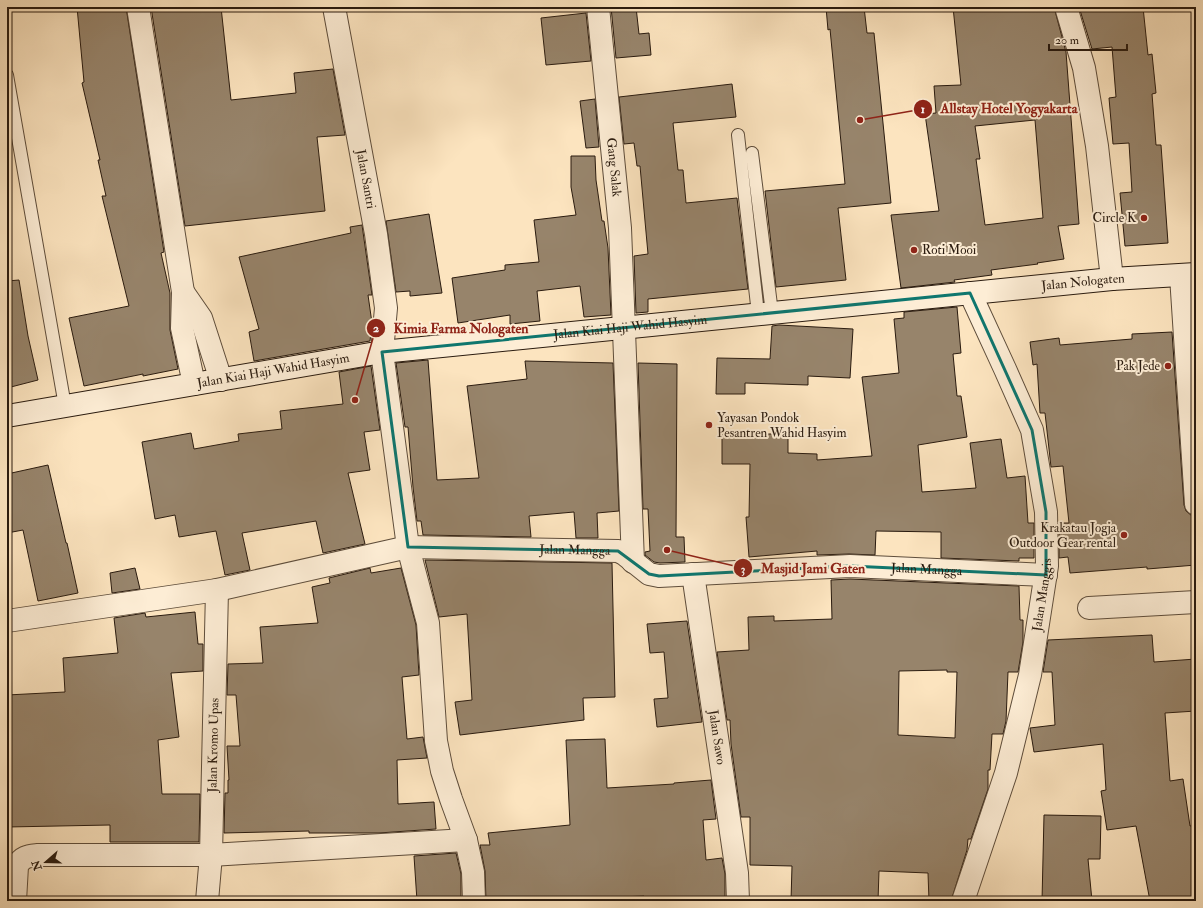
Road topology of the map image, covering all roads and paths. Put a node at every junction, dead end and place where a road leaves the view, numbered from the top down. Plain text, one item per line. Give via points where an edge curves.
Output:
1 (138, 7) edge
2 (334, 7) edge
3 (598, 7) edge
4 (1066, 7) edge
5 (7, 75) edge
6 (738, 134) dead end
7 (752, 153) dead end
8 (1189, 275) edge
9 (1112, 279) junction
10 (183, 292) junction
11 (970, 293) junction
12 (765, 314) junction
13 (624, 328) junction
14 (382, 352) junction
15 (221, 380) junction
16 (194, 384) junction
17 (65, 406) junction
18 (7, 416) edge
19 (1196, 504) edge
20 (408, 547) junction
21 (633, 562) junction
22 (692, 574) junction
23 (1046, 575) junction
24 (217, 590) junction
25 (1196, 602) edge
26 (1089, 608) dead end
27 (7, 621) edge
28 (466, 840) junction
29 (212, 855) junction
30 (15, 901) edge
31 (207, 901) edge
32 (474, 901) edge
33 (738, 901) edge
34 (963, 901) edge

1 - 10 street
2 - 14 street, Jalan Santri via 376,234 386,308
3 - 13 street, Gang Salak via 620,228
4 - 9 street via 1084,68 1097,146
5 - 17 lane
6 - 12 lane
7 - 12 lane
8 - 9 street, Jalan Nologaten
8 - 19 street
9 - 11 street, Jalan Nologaten
10 - 15 street via 201,318
10 - 16 street via 182,328
11 - 12 street, Jalan Kiai Haji Wahid Hasyim
11 - 23 street, Jalan Manggis via 1032,430 1046,512
12 - 13 street, Jalan Kiai Haji Wahid Hasyim
13 - 14 street, Jalan Kiai Haji Wahid Hasyim
13 - 21 street, Gang Salak
14 - 15 street, Jalan Kiai Haji Wahid Hasyim
14 - 20 street, Jalan Santri
15 - 16 street, Jalan Kiai Haji Wahid Hasyim
16 - 17 street, Jalan Kiai Haji Wahid Hasyim
17 - 18 street, Jalan Kiai Haji Wahid Hasyim
20 - 21 street, Jalan Mangga via 618,551
20 - 24 street, Jalan Mangga
20 - 28 street, Jalan Santri via 428,623 436,741 450,799
21 - 22 street, Jalan Mangga via 649,574
22 - 23 street, Jalan Mangga via 850,566
22 - 33 street, Jalan Sawo via 737,873
23 - 34 street, Jalan Manggis via 1030,675 1006,773
24 - 27 street, Jalan Mangga
24 - 29 street, Jalan Kromo Upas
25 - 26 street
28 - 29 street
28 - 32 street, Jalan Santri via 473,872
29 - 30 street via 26,857 20,860 17,866
29 - 31 street, Jalan Kromo Upas

